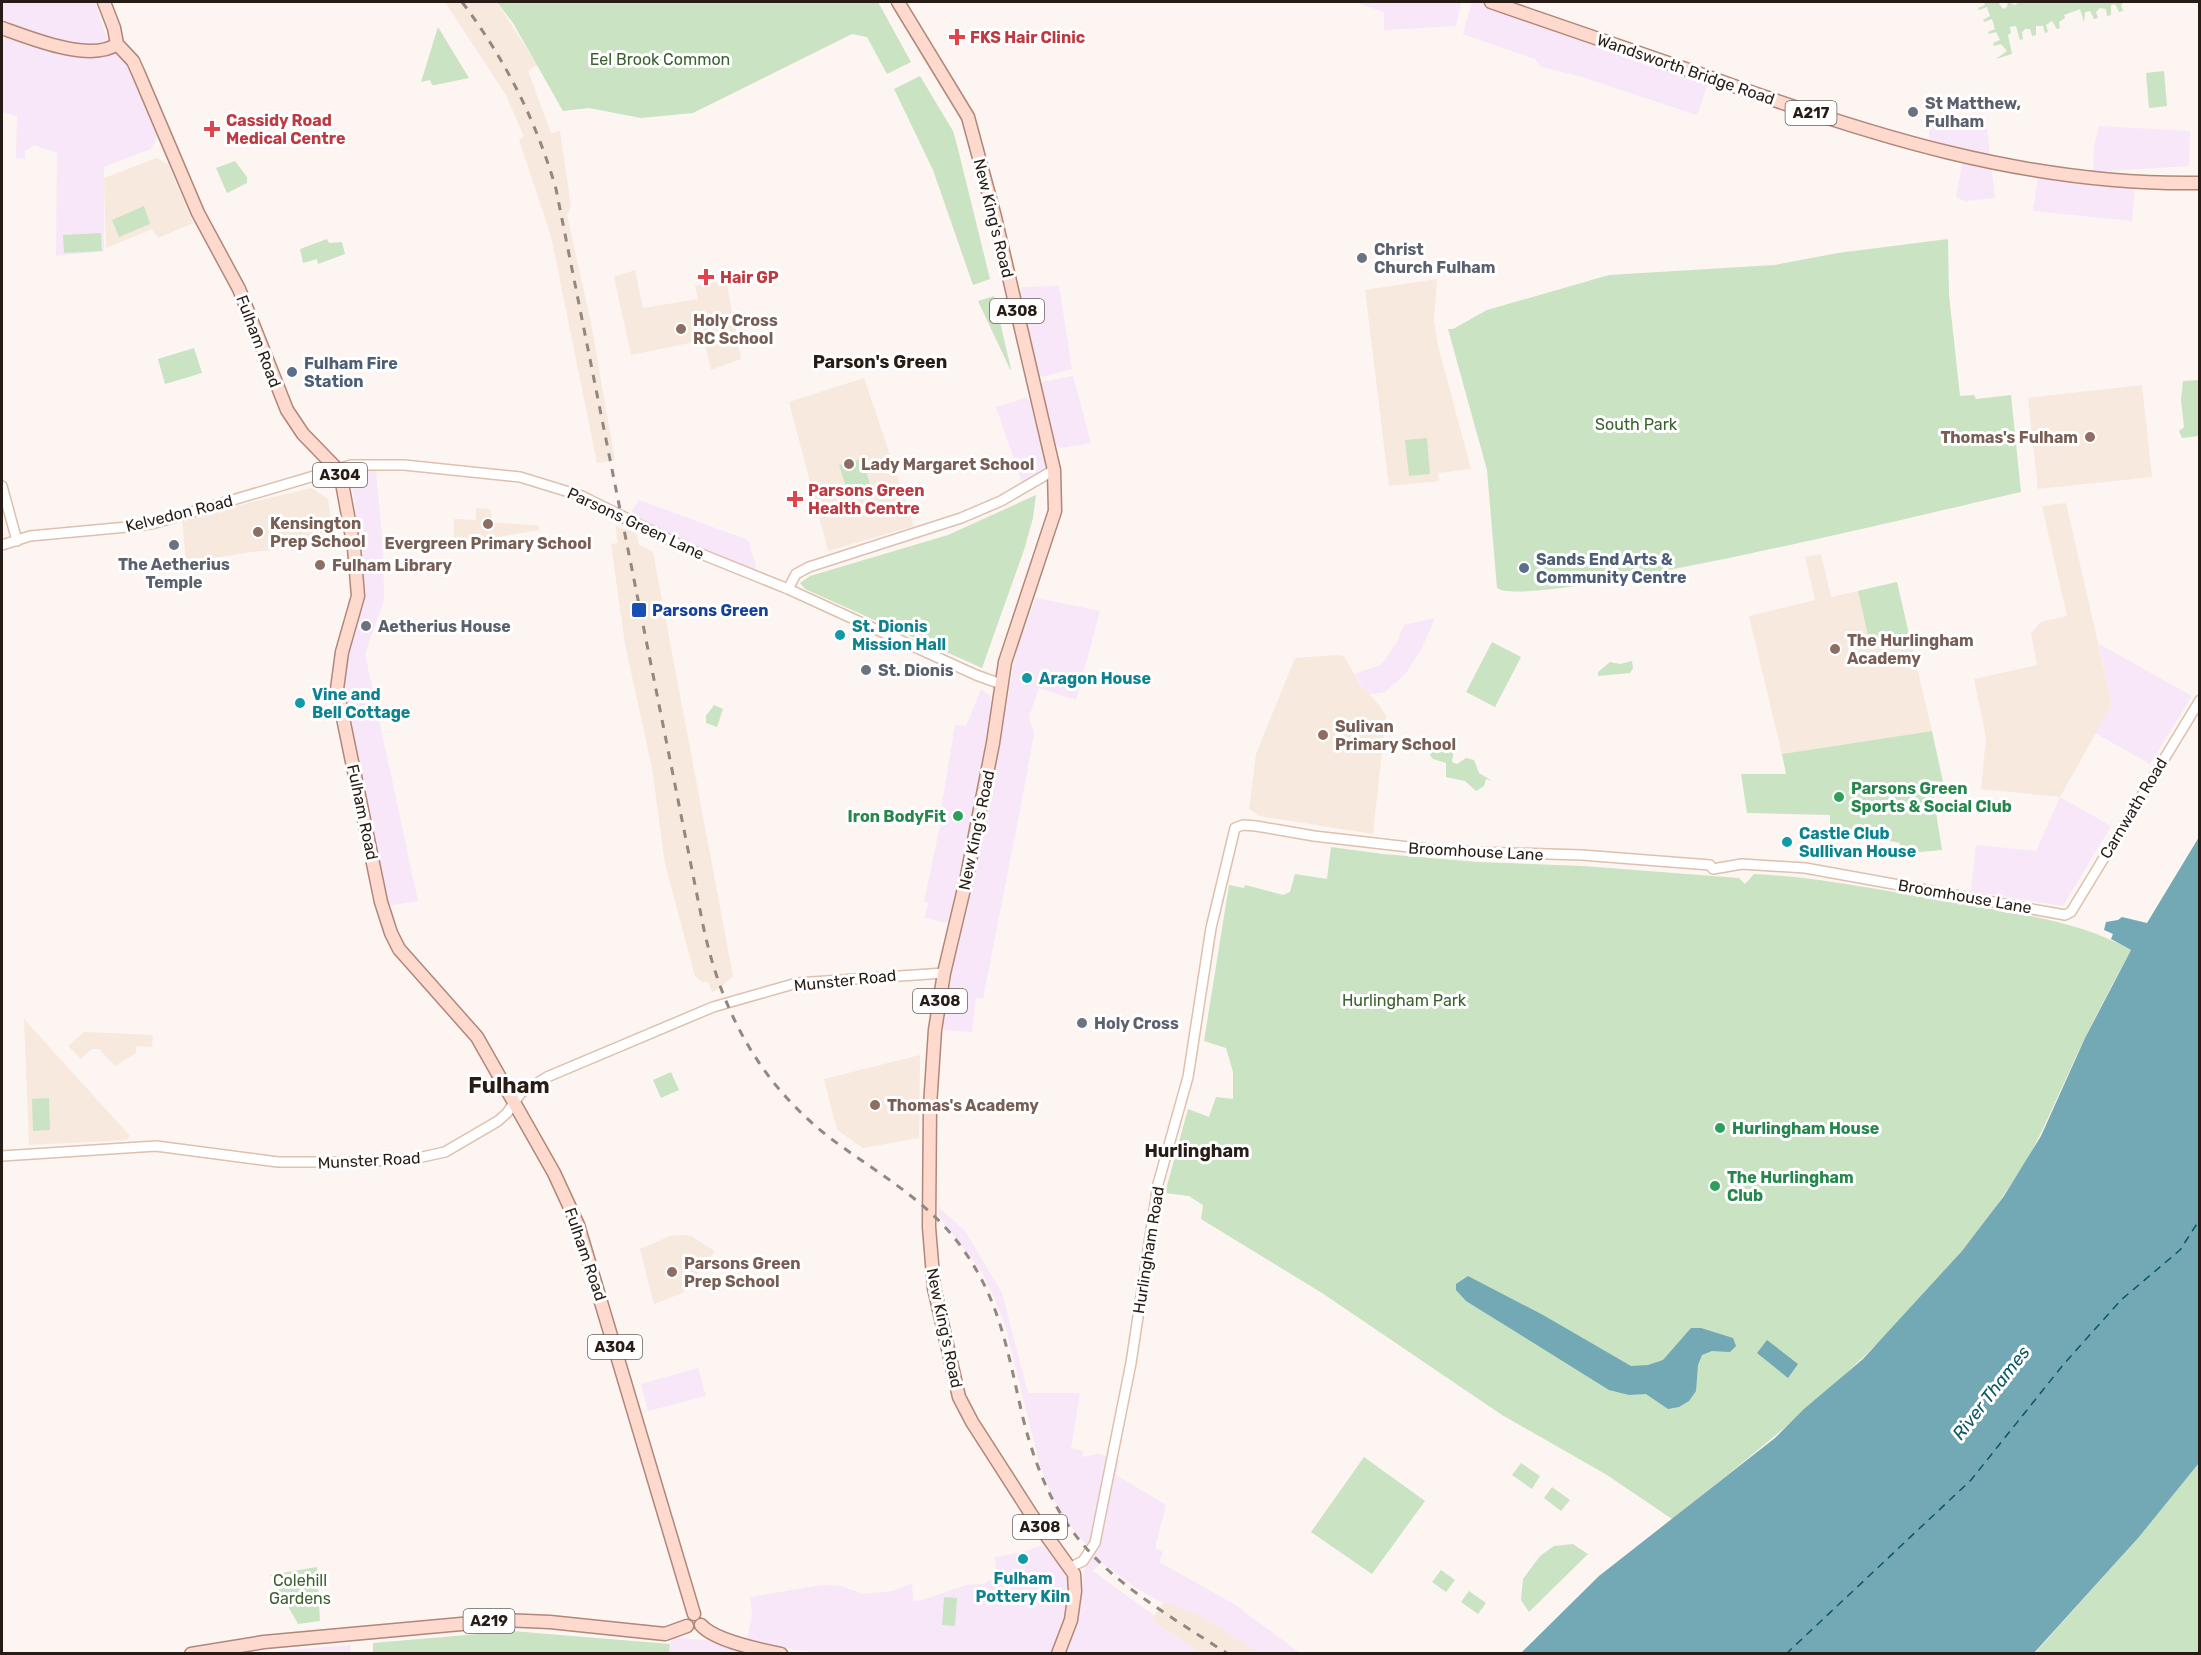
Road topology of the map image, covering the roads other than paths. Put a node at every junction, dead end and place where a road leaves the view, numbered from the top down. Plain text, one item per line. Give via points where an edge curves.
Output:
1 (104, 2) edge
2 (898, 2) edge
3 (1491, 2) edge
4 (2, 30) edge
5 (117, 44) junction
6 (2199, 183) edge
7 (337, 469) junction
8 (1054, 470) junction
9 (2, 486) edge
10 (17, 540) junction
11 (2, 545) edge
12 (788, 589) junction
13 (1001, 684) junction
14 (2199, 700) edge
15 (1243, 825) joint
16 (2065, 915) joint
17 (944, 973) junction
18 (513, 1103) junction
19 (2, 1156) edge
20 (1071, 1567) junction
21 (694, 1614) junction
22 (702, 1624) junction
23 (687, 1626) junction
24 (190, 1653) edge
25 (782, 1653) edge
26 (1058, 1653) edge

1 - 5 main road, Fulham Road / A304
2 - 8 main road, New King's Road / A308 via 968,117
3 - 6 main road, Wandsworth Bridge Road / A217 via 1861,130 1954,156 2099,180
4 - 5 main road via 82,51 107,51
5 - 7 main road, Fulham Road / A304 via 135,66 198,213 239,289 287,410 303,434
7 - 10 street, Kelvedon Road via 138,526
7 - 12 street, Parsons Green Lane via 361,464 404,465 498,473 559,487 684,547
7 - 18 main road, Fulham Road / A304 via 353,538 358,589 355,614 342,652 338,689 381,902 399,949 471,1027
8 - 12 street via 1002,501 961,518 809,567 796,574
8 - 13 main road, New King's Road / A308 via 1055,511 1051,528
9 - 10 street
10 - 11 street, Kelvedon Road
12 - 13 street
13 - 17 main road, New King's Road / A308 via 968,876
14 - 16 street, Carnwath Road via 2071,912
15 - 16 street, Broomhouse Lane via 1443,851 1806,868
15 - 20 street, Hurlingham Road via 1233,832 1211,928 1188,1077 1158,1184 1131,1363 1095,1543 1083,1561
17 - 18 street, Munster Road via 842,977 762,992 714,1007 560,1070 521,1093
17 - 20 main road, New King's Road / A308 via 930,1106 929,1227 934,1288 951,1373 972,1422 1031,1515
18 - 19 street, Munster Road via 504,1116 483,1131 445,1152 424,1158 278,1162 156,1146
18 - 21 main road, Fulham Road / A304 via 563,1191 586,1244
20 - 26 main road via 1076,1581 1074,1606
21 - 22 main road via 701,1617
21 - 23 main road via 687,1618
22 - 23 main road, A219 via 696,1629
22 - 25 main road via 718,1635
23 - 24 main road, A219 via 665,1634 505,1620 264,1642

